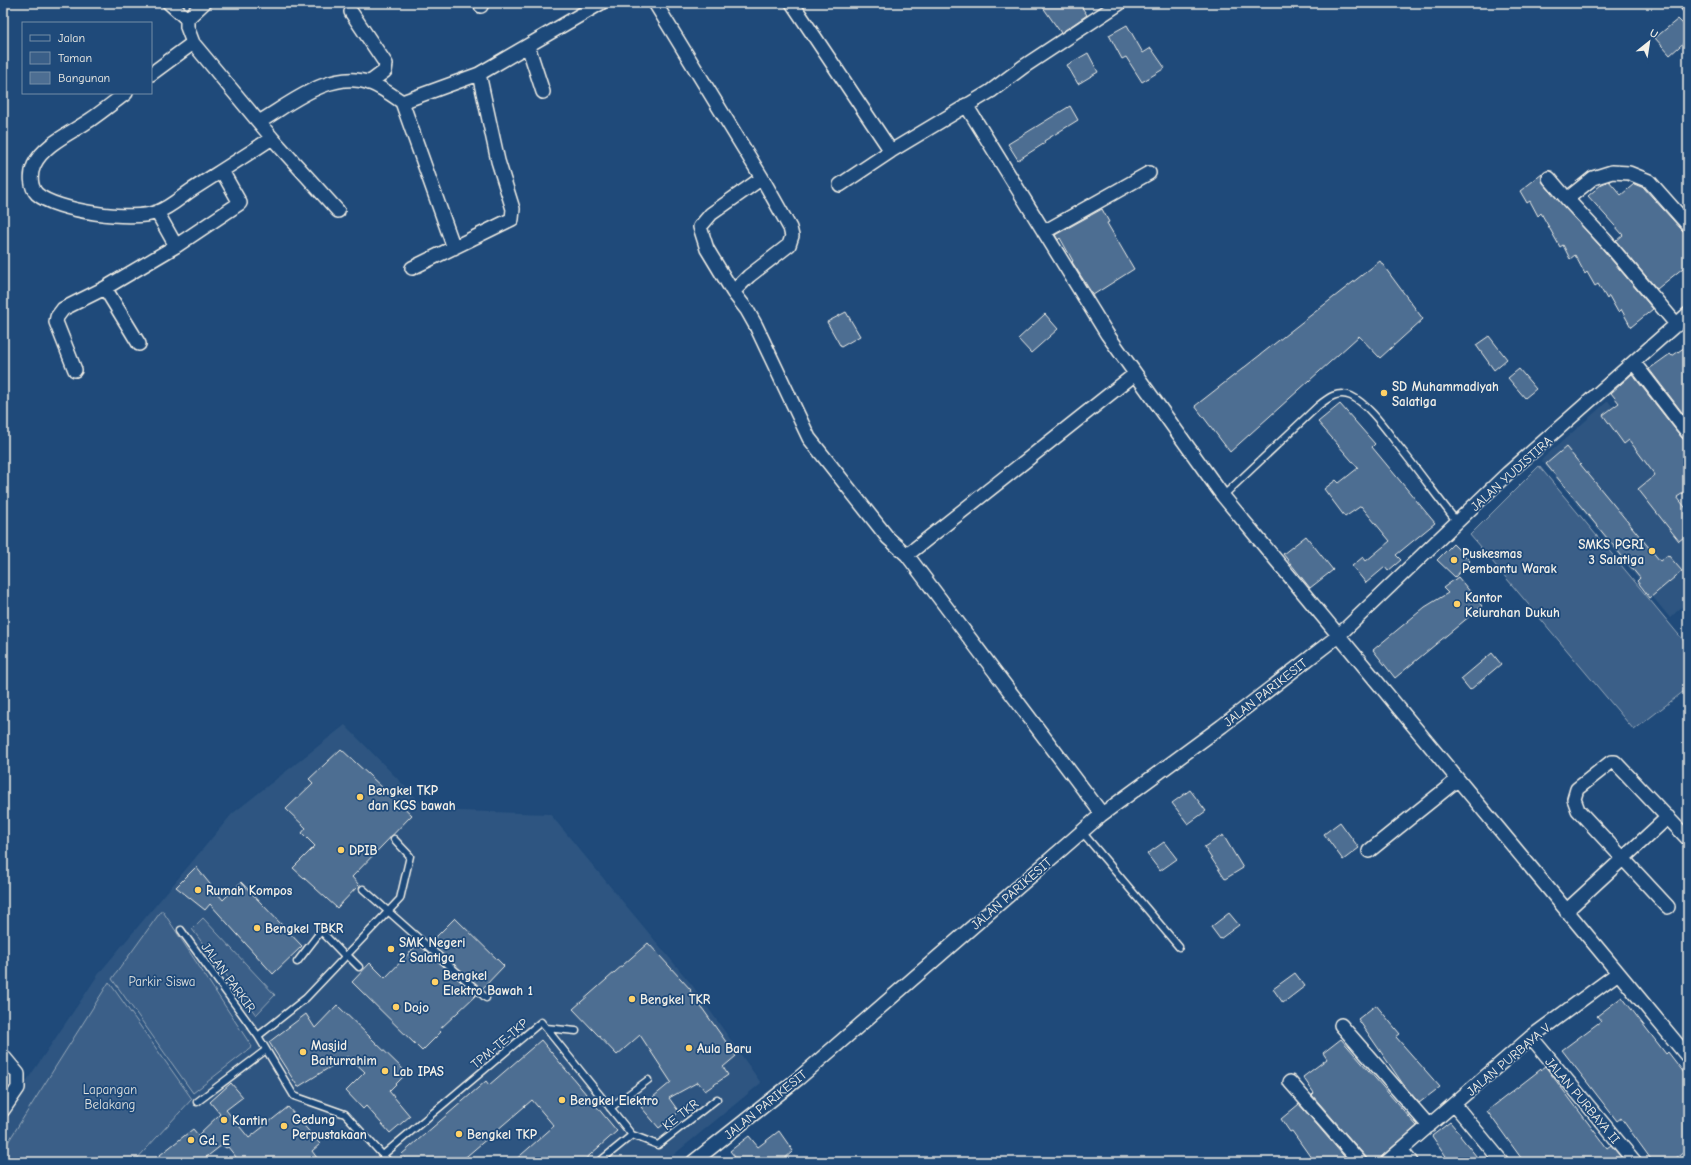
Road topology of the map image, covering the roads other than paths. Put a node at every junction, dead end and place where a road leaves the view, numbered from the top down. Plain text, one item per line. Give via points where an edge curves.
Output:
1 (169, 3) edge
2 (204, 3) edge
3 (601, 3) edge
4 (655, 3) edge
5 (792, 3) edge
6 (1120, 3) edge
7 (1686, 3) edge
8 (1688, 6) edge
9 (351, 12) dead end
10 (187, 19) junction
11 (192, 43) junction
12 (528, 46) junction
13 (152, 73) edge
14 (478, 74) junction
15 (369, 82) junction
16 (543, 92) dead end
17 (125, 94) edge
18 (402, 102) junction
19 (966, 105) junction
20 (259, 122) junction
21 (272, 138) junction
22 (890, 151) junction
23 (222, 171) junction
24 (1149, 173) dead end
25 (762, 178) junction
26 (1550, 178) dead end
27 (840, 185) dead end
28 (1567, 199) junction
29 (338, 211) dead end
30 (157, 212) junction
31 (1688, 225) edge
32 (1044, 232) junction
33 (176, 246) junction
34 (454, 248) junction
35 (412, 268) dead end
36 (105, 288) junction
37 (733, 292) junction
38 (1685, 318) edge
39 (139, 344) dead end
40 (1634, 362) junction
41 (75, 370) dead end
42 (1135, 374) junction
43 (1688, 433) edge
44 (1223, 496) junction
45 (1457, 522) junction
46 (907, 556) junction
47 (1338, 636) junction
48 (1457, 780) junction
49 (1102, 814) junction
50 (1668, 817) junction
51 (1082, 832) junction
52 (394, 839) dead end
53 (1688, 839) edge
54 (1369, 851) dead end
55 (1623, 858) junction
56 (363, 889) dead end
57 (1668, 907) dead end
58 (389, 910) junction
59 (1566, 911) junction
60 (181, 930) dead end
61 (1179, 947) dead end
62 (346, 956) junction
63 (297, 962) dead end
64 (359, 967) dead end
65 (1618, 973) junction
66 (486, 998) dead end
67 (1341, 1025) dead end
68 (546, 1028) junction
69 (576, 1031) dead end
70 (258, 1036) junction
71 (1531, 1037) junction
72 (266, 1050) junction
73 (3, 1056) edge
74 (1688, 1057) edge
75 (648, 1080) dead end
76 (1290, 1082) dead end
77 (717, 1099) dead end
78 (197, 1102) dead end
79 (1454, 1104) junction
80 (610, 1108) junction
81 (3, 1110) edge
82 (1429, 1126) junction
83 (632, 1136) junction
84 (1401, 1150) junction
85 (383, 1155) junction
86 (389, 1162) edge
87 (600, 1162) edge
88 (693, 1162) edge
89 (1360, 1162) edge
90 (1387, 1162) edge
91 (1411, 1162) edge
92 (1502, 1162) edge
93 (1635, 1162) edge

1 - 10 street
2 - 10 street
3 - 12 street
4 - 25 street
5 - 22 street
6 - 19 street via 991,91
7 - 8 street
9 - 15 street via 386,64 385,71
10 - 11 street
11 - 13 street
11 - 20 street
12 - 14 street
12 - 16 street
14 - 18 street
14 - 34 street via 513,214 512,219
15 - 18 street
15 - 20 street via 351,80 319,87
17 - 30 street via 41,155 34,166 31,178 33,187 37,194 50,201 85,212 133,216
18 - 34 street
19 - 22 street
19 - 32 street
20 - 21 street
21 - 23 street
21 - 29 street
22 - 27 street
23 - 30 street
23 - 33 street via 240,203
24 - 32 street
25 - 37 street via 787,220 792,236 789,245 783,251 749,276
25 - 37 street via 711,214 700,227 707,249
26 - 28 street
28 - 31 street via 1593,178 1612,172 1629,173 1649,181
28 - 38 street via 1606,242
30 - 33 street
32 - 42 street via 1106,334
33 - 36 street
34 - 35 street
36 - 39 street
36 - 41 street via 63,309 57,317 56,322
37 - 46 street via 756,326 810,438 888,538
38 - 40 street, JALAN YUDISTIRA
40 - 43 street
40 - 45 street, JALAN YUDISTIRA via 1508,473
42 - 44 street
42 - 46 street
44 - 45 lane via 1318,406 1330,396 1340,394 1350,396 1367,408
44 - 47 street
45 - 47 street, JALAN YUDISTIRA
46 - 49 street
47 - 48 street
47 - 49 street, JALAN PARIKESIT via 1222,726
48 - 54 street
48 - 59 street
49 - 51 street, JALAN PARIKESIT
50 - 53 street
50 - 55 street
50 - 55 street via 1615,762 1611,762 1577,789 1574,799 1578,810
51 - 61 lane
51 - 88 street, JALAN PARIKESIT via 799,1078
52 - 58 lane via 410,856 400,899
55 - 57 street
55 - 59 street
56 - 58 lane
58 - 62 lane
58 - 66 lane
59 - 65 street
60 - 70 lane, JALAN PARKIR
62 - 63 lane via 321,931
62 - 64 lane
62 - 70 lane via 306,998
65 - 71 street, JALAN PURBAYA V
65 - 74 street
67 - 82 street
68 - 69 lane
68 - 80 lane, TPM-TE-TKP
68 - 85 lane, TPM-TE-TKP via 541,1022
70 - 72 lane, JALAN PARKIR
71 - 79 street, JALAN PURBAYA V
71 - 93 street, JALAN PURBAYA II
72 - 78 lane
72 - 85 lane, JALAN PARKIR via 294,1096 345,1114
73 - 81 street via 18,1074 18,1088
75 - 80 lane
76 - 89 street
77 - 83 lane, KE TKR via 658,1145
79 - 82 street, JALAN PURBAYA V
79 - 92 street
80 - 83 lane, TPM-TE-TKP
82 - 84 street, JALAN PURBAYA V
83 - 87 lane
84 - 90 street, JALAN PURBAYA V
84 - 91 street
85 - 86 lane

